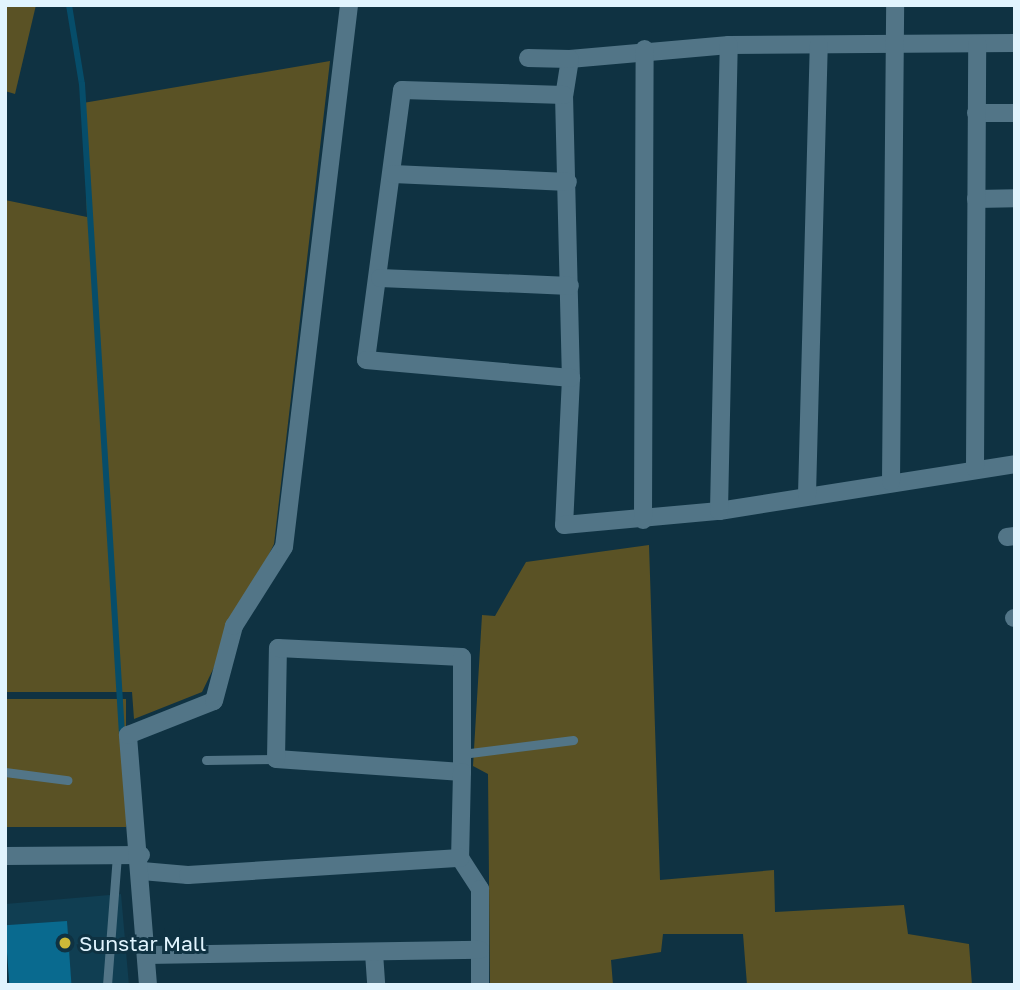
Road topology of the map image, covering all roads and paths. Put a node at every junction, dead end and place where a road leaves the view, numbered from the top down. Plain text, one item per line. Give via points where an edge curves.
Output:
1 (349, 5) edge
2 (895, 5) edge
3 (896, 40) junction
4 (1015, 43) edge
5 (977, 44) junction
6 (729, 45) junction
7 (819, 45) junction
8 (645, 49) junction
9 (527, 58) dead end
10 (570, 59) junction
11 (564, 95) junction
12 (976, 113) junction
13 (1015, 113) edge
14 (393, 174) junction
15 (568, 182) junction
16 (1015, 198) edge
17 (976, 199) junction
18 (380, 278) junction
19 (570, 286) junction
20 (571, 378) junction
21 (1015, 464) edge
22 (975, 468) junction
23 (891, 482) junction
24 (807, 495) junction
25 (719, 511) junction
26 (643, 520) junction
27 (573, 740) dead end
28 (462, 754) junction
29 (276, 759) junction
30 (206, 760) dead end
31 (5, 772) edge
32 (462, 772) junction
33 (67, 780) dead end
34 (117, 855) junction
35 (5, 856) edge
36 (460, 858) junction
37 (141, 863) junction
38 (480, 950) junction
39 (374, 953) junction
40 (146, 955) junction
41 (107, 985) edge
42 (148, 985) edge
43 (376, 985) edge
44 (480, 985) edge

1 - 37 street via 284,547 234,626 214,701 128,735
2 - 3 street
3 - 5 street
3 - 7 street
3 - 23 street
4 - 5 street
5 - 12 street
6 - 7 street
6 - 8 street
6 - 25 street
7 - 24 street
8 - 10 street
8 - 26 street
9 - 10 street
10 - 11 street
11 - 14 street via 402,90
11 - 15 street
12 - 13 street
12 - 17 street
14 - 15 street
14 - 18 street
15 - 19 street
16 - 17 street
17 - 22 street
18 - 19 street
18 - 20 street via 366,360
19 - 20 street
20 - 26 street via 564,525
21 - 22 street
22 - 23 street
23 - 24 street
24 - 25 street
25 - 26 street
27 - 28 lane
28 - 29 street via 462,657 278,648
28 - 32 street
29 - 30 lane
29 - 32 street
31 - 33 lane
32 - 36 street
34 - 35 street
34 - 37 street
34 - 41 lane
36 - 37 street via 188,875
36 - 38 street via 480,889
37 - 40 street
38 - 39 street
38 - 44 street
39 - 40 street
39 - 43 street
40 - 42 street

